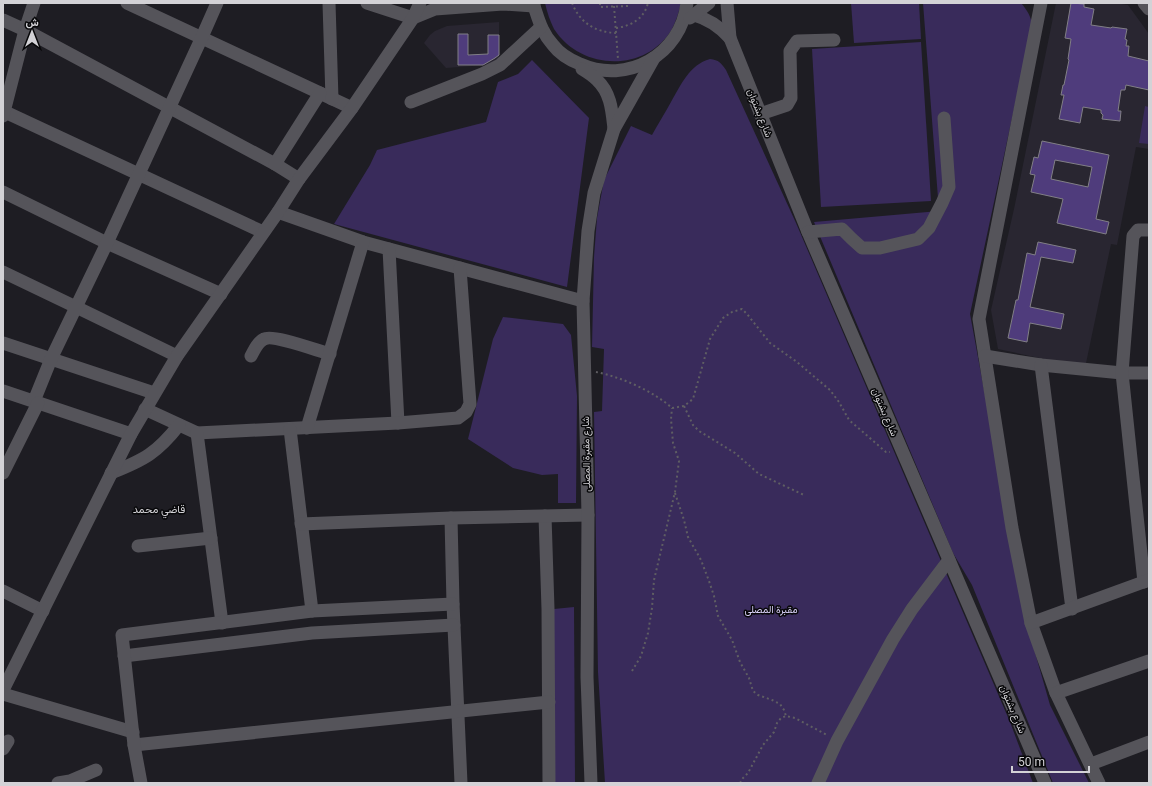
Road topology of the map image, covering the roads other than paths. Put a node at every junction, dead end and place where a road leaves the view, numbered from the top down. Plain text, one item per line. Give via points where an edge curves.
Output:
1 (34, 3) edge
2 (126, 3) edge
3 (217, 3) edge
4 (330, 3) edge
5 (367, 3) edge
6 (420, 3) edge
7 (688, 3) edge
8 (709, 3) edge
9 (727, 3) edge
10 (1041, 3) edge
11 (1144, 3) edge
12 (534, 5) edge
13 (1149, 9) edge
14 (694, 15) junction
15 (413, 18) junction
16 (3, 20) edge
17 (682, 26) junction
18 (541, 27) junction
19 (25, 30) junction
20 (202, 37) junction
21 (730, 38) junction
22 (834, 40) dead end
23 (654, 58) junction
24 (570, 60) junction
25 (326, 96) junction
26 (411, 102) dead end
27 (169, 107) junction
28 (352, 108) junction
29 (3, 113) edge
30 (760, 114) junction
31 (944, 118) dead end
32 (614, 129) junction
33 (275, 164) junction
34 (138, 174) junction
35 (299, 179) junction
36 (3, 192) edge
37 (278, 212) junction
38 (1149, 230) edge
39 (263, 232) junction
40 (808, 232) junction
41 (363, 242) junction
42 (107, 243) junction
43 (389, 249) junction
44 (460, 268) junction
45 (3, 272) edge
46 (221, 294) junction
47 (584, 301) junction
48 (76, 306) junction
49 (3, 343) edge
50 (330, 354) junction
51 (177, 356) junction
52 (251, 356) dead end
53 (985, 356) junction
54 (51, 359) junction
55 (1041, 365) junction
56 (1149, 372) edge
57 (1122, 373) junction
58 (3, 391) edge
59 (154, 393) junction
60 (36, 402) junction
61 (145, 409) junction
62 (398, 423) junction
63 (179, 425) junction
64 (307, 428) junction
65 (290, 429) junction
66 (197, 433) junction
67 (131, 434) junction
68 (111, 472) junction
69 (3, 473) edge
70 (588, 515) junction
71 (545, 516) junction
72 (451, 518) junction
73 (301, 524) junction
74 (211, 538) junction
75 (138, 546) dead end
76 (949, 560) junction
77 (1146, 581) edge
78 (3, 591) edge
79 (453, 604) junction
80 (1072, 609) junction
81 (43, 610) junction
82 (312, 611) junction
83 (222, 623) junction
84 (1031, 623) junction
85 (454, 625) junction
86 (124, 656) junction
87 (1149, 661) edge
88 (3, 690) edge
89 (1056, 693) junction
90 (3, 694) edge
91 (549, 702) junction
92 (457, 711) junction
93 (134, 739) junction
94 (1149, 742) edge
95 (1090, 764) junction
96 (96, 770) dead end
97 (58, 783) edge
98 (141, 783) edge
99 (461, 783) edge
100 (549, 783) edge
101 (591, 783) edge
102 (818, 783) edge
103 (1045, 783) edge
104 (1099, 783) edge

1 - 19 street
2 - 20 street
3 - 20 street
4 - 25 street
5 - 15 street
6 - 15 street
7 - 17 street
8 - 14 street
9 - 21 street, شارع بشتوان
10 - 53 street via 979,319
11 - 13 street
12 - 15 street via 503,4 435,9
12 - 18 street
14 - 17 street
14 - 21 street, شارع بشتوان via 714,23
15 - 28 street
16 - 19 street
17 - 23 street via 665,49
18 - 24 street via 553,46
18 - 26 street via 500,65
19 - 27 street
19 - 29 street
20 - 25 street
20 - 27 street
21 - 30 street, شارع بشتوان
22 - 30 street via 797,41 790,51 791,98 787,104
23 - 24 street via 634,68 612,71 590,68
23 - 32 street, شارع مقبرة المصلى
24 - 32 street, شارع مقبرة المصلى via 597,80 606,91
25 - 28 street
25 - 33 street
27 - 33 street
27 - 34 street
28 - 35 street
29 - 34 street
30 - 40 street, شارع بشتوان
31 - 40 street via 949,187 929,228 918,239 880,248 862,248 842,229
32 - 47 street, شارع مقبرة المصلى via 594,193 588,231
33 - 35 street
34 - 39 street
34 - 42 street
35 - 37 street
36 - 42 street
37 - 39 street
37 - 41 street
38 - 57 street via 1138,230 1133,236
39 - 46 street
40 - 76 street, شارع بشتوان
41 - 43 street
41 - 50 street
42 - 46 street
42 - 48 street
43 - 44 street
43 - 62 street
44 - 47 street
44 - 62 street via 470,404 466,412 458,418
45 - 48 street
46 - 51 street
47 - 70 street, شارع مقبرة المصلى
48 - 51 street
48 - 54 street
49 - 54 street
50 - 52 street via 267,338 259,342
50 - 64 street
51 - 59 street
53 - 55 street
53 - 84 street via 1012,528
54 - 59 street
54 - 60 street
55 - 57 street
55 - 80 street
56 - 57 street
57 - 77 street
58 - 60 street
59 - 61 street
60 - 67 street
60 - 69 street
61 - 63 street
61 - 67 street
62 - 64 street
63 - 66 street
63 - 68 street via 150,455
64 - 65 street
65 - 66 street
65 - 73 street
66 - 74 street
67 - 68 street
68 - 81 street
70 - 71 street
70 - 101 street, شارع مقبرة المصلى via 587,677
71 - 72 street
71 - 91 street
72 - 73 street
72 - 79 street
73 - 82 street
74 - 75 street
74 - 83 street
76 - 102 street via 902,625 837,740
76 - 103 street, شارع بشتوان
77 - 80 street
78 - 81 street
79 - 82 street
79 - 85 street
80 - 84 street
81 - 88 street
82 - 83 street
83 - 86 street via 122,635
84 - 89 street
85 - 86 street via 312,633
85 - 92 street
86 - 93 street
87 - 89 street
89 - 95 street
90 - 93 street
91 - 92 street
91 - 100 street
92 - 93 street
92 - 99 street
93 - 98 street
94 - 95 street
95 - 104 street
96 - 97 street

